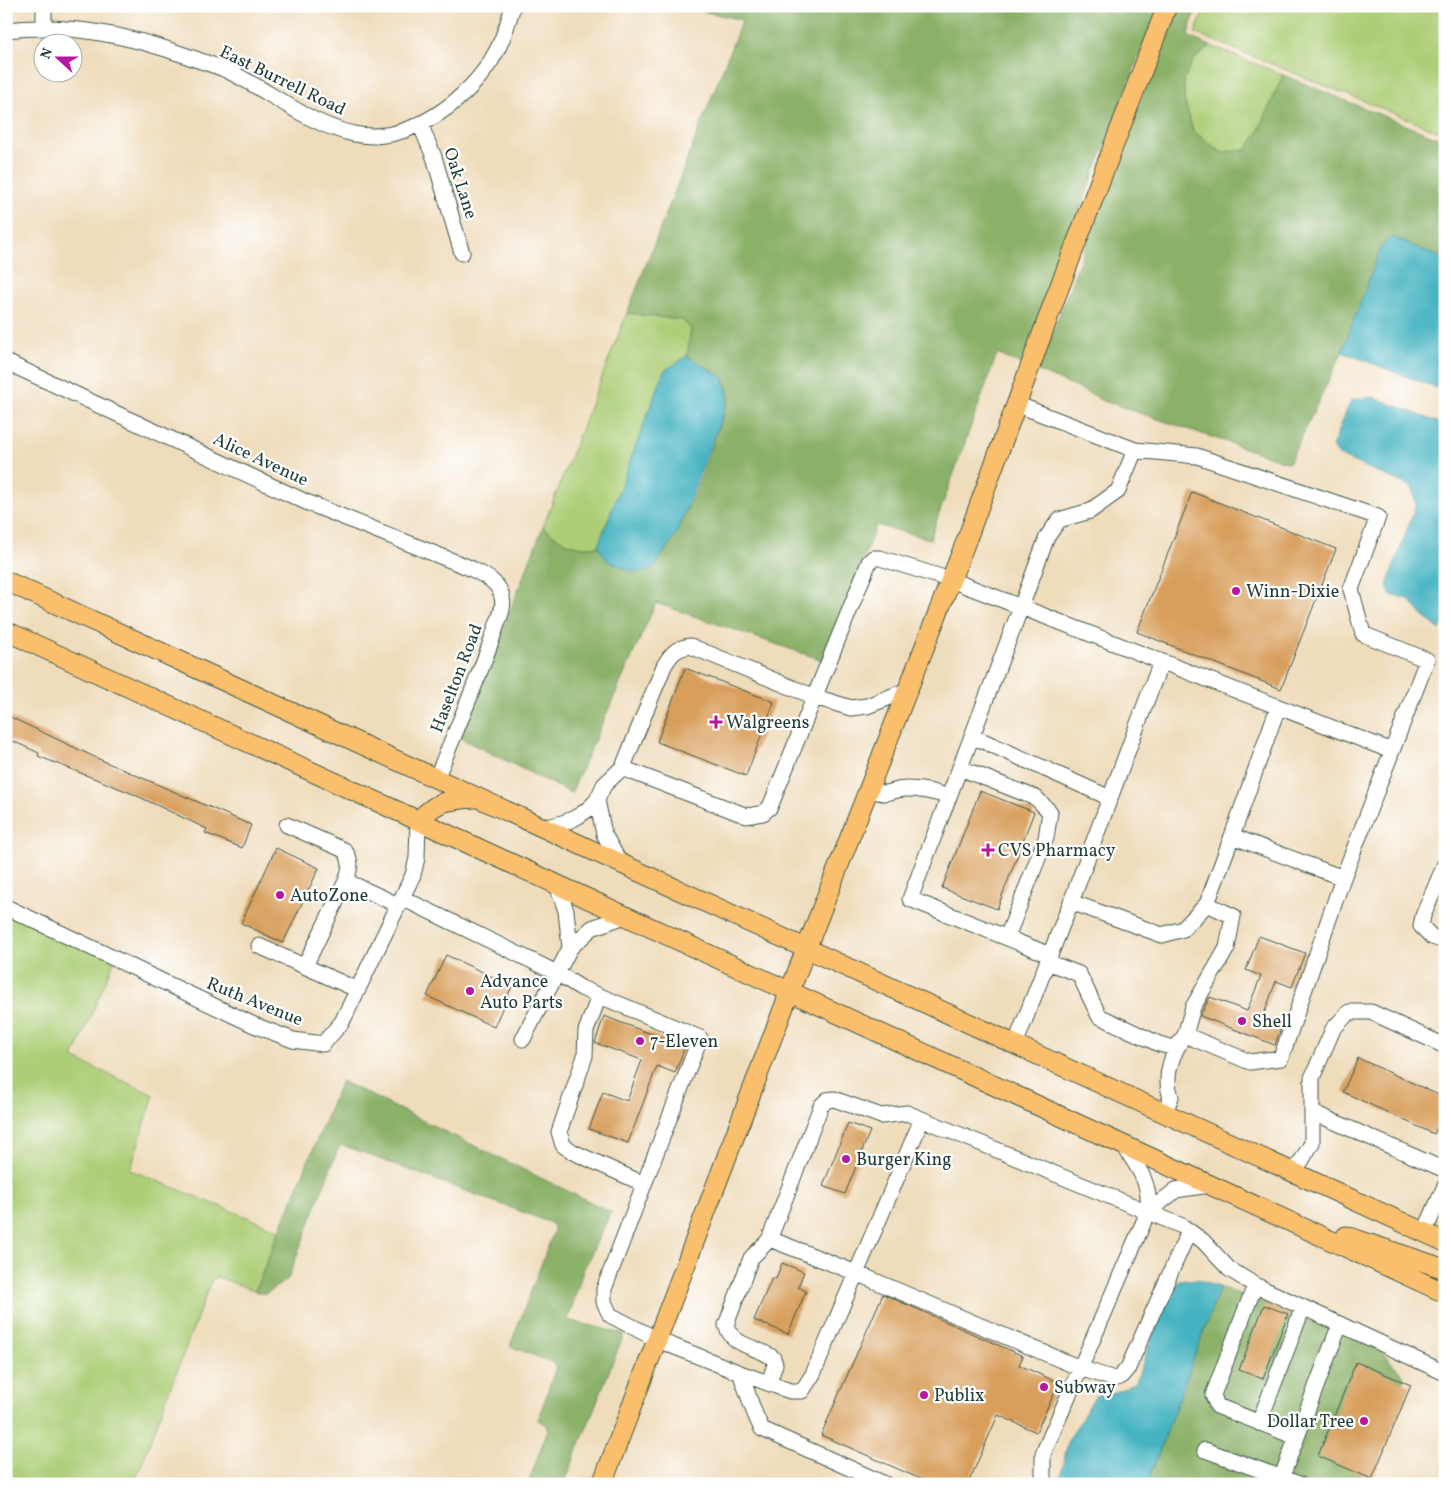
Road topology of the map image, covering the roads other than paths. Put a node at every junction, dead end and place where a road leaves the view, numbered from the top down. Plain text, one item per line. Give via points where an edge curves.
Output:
1 (44, 6) edge
2 (513, 6) edge
3 (1167, 6) edge
4 (44, 27) junction
5 (6, 30) edge
6 (420, 124) junction
7 (462, 253) dead end
8 (6, 362) edge
9 (1016, 404) junction
10 (1135, 450) junction
11 (951, 580) junction
12 (6, 582) edge
13 (499, 588) joint
14 (1021, 607) junction
15 (6, 631) edge
16 (1161, 662) junction
17 (908, 690) junction
18 (814, 698) junction
19 (1278, 707) junction
20 (972, 736) junction
21 (1392, 752) junction
22 (622, 768) junction
23 (960, 768) junction
24 (436, 779) junction
25 (869, 789) junction
26 (949, 797) junction
27 (478, 798) junction
28 (1110, 798) junction
29 (598, 800) junction
30 (418, 821) junction
31 (287, 825) dead end
32 (543, 828) junction
33 (1232, 836) junction
34 (620, 863) junction
35 (1445, 864) edge
36 (1343, 878) junction
37 (346, 881) junction
38 (557, 885) junction
39 (400, 901) junction
40 (1071, 902) junction
41 (1207, 904) junction
42 (6, 907) edge
43 (625, 916) junction
44 (1006, 937) junction
45 (1445, 941) edge
46 (260, 946) dead end
47 (570, 948) junction
48 (806, 949) junction
49 (1048, 958) junction
50 (305, 966) junction
51 (557, 974) junction
52 (358, 990) junction
53 (790, 992) junction
54 (599, 996) junction
55 (1186, 1035) junction
56 (523, 1039) dead end
57 (1015, 1045) junction
58 (1445, 1046) edge
59 (1175, 1048) junction
60 (1312, 1112) junction
61 (1164, 1114) junction
62 (922, 1119) junction
63 (1124, 1146) junction
64 (1445, 1170) edge
65 (1294, 1174) junction
66 (644, 1184) junction
67 (1209, 1184) junction
68 (1445, 1186) edge
69 (1246, 1202) junction
70 (1148, 1212) junction
71 (1189, 1231) junction
72 (1424, 1233) junction
73 (770, 1238) junction
74 (1445, 1242) edge
75 (1445, 1269) edge
76 (856, 1272) junction
77 (1255, 1286) junction
78 (1445, 1293) edge
79 (1303, 1307) junction
80 (1340, 1324) junction
81 (658, 1340) junction
82 (1080, 1368) junction
83 (1445, 1373) edge
84 (740, 1374) junction
85 (768, 1383) junction
86 (1259, 1423) junction
87 (1296, 1437) junction
88 (1205, 1450) dead end
89 (1280, 1480) edge
90 (602, 1484) edge
91 (885, 1484) edge
92 (1044, 1484) edge
93 (1299, 1484) edge

1 - 4 street
2 - 6 street, East Burrell Road via 504,34 483,71 443,111
3 - 9 main road
4 - 5 street, East Burrell Road
4 - 6 street, East Burrell Road via 96,31 149,43 226,70 297,111 354,134 375,136 395,133
6 - 7 street, Oak Lane via 434,157
8 - 13 street, Alice Avenue via 306,502 470,568
9 - 10 street
9 - 11 main road
10 - 14 street via 1118,491 1090,511 1059,520 1055,525 1047,537
10 - 21 street via 1197,456 1378,517 1351,589 1362,634 1427,660
11 - 14 street
11 - 17 main road
11 - 18 street via 873,558
12 - 24 main road
13 - 24 street, Haselton Road via 502,610 488,656
14 - 16 street
14 - 20 street
15 - 30 main road
16 - 19 street
16 - 28 street
17 - 18 street via 867,706 851,708
17 - 25 main road
18 - 22 street via 770,807 755,816 747,816
18 - 22 street via 690,646 680,648 672,653 664,666
19 - 21 street
19 - 33 street
20 - 23 street
20 - 28 street
21 - 36 street
22 - 29 street via 604,785
23 - 26 street
23 - 44 street via 1036,798 1050,812 1046,838
24 - 27 main road
25 - 26 street via 883,794 904,788 928,790
25 - 48 main road
26 - 44 street via 910,899
27 - 30 main road via 444,801 431,807
27 - 32 main road
28 - 40 street
29 - 32 street via 573,820
29 - 34 street via 604,834
30 - 38 main road
30 - 39 street, Ruth Avenue via 417,858 413,875
31 - 37 street via 344,850 350,857
32 - 34 main road
33 - 36 street
33 - 41 street
34 - 48 main road
35 - 45 street via 1422,916 1423,930
36 - 55 street via 1281,1058 1250,1062
37 - 39 street
37 - 50 street
38 - 43 main road
38 - 47 street via 566,911
39 - 51 street
39 - 52 street, Ruth Avenue
40 - 41 street via 1162,935 1183,929
40 - 49 street
41 - 55 street via 1233,916 1227,948 1193,1007
42 - 52 street, Ruth Avenue via 194,997 293,1040 323,1044 342,1022
43 - 47 street via 592,928
43 - 53 main road
44 - 49 street
46 - 50 street
47 - 51 street
48 - 53 main road
48 - 57 main road
49 - 57 street
49 - 59 street via 1079,974 1099,1016 1159,1044
50 - 52 street
51 - 54 street
51 - 56 street
53 - 63 main road
53 - 81 main road
54 - 66 street via 586,1032 585,1056 559,1132 563,1145 573,1152
54 - 66 street via 700,1038
55 - 59 street
57 - 61 main road
58 - 60 street via 1371,1012 1349,1012 1333,1029 1312,1078
59 - 61 street via 1166,1083 1171,1097
60 - 64 street
60 - 65 street via 1312,1143
61 - 65 main road
62 - 70 street
62 - 73 street via 907,1113 881,1116 834,1099 827,1100
62 - 76 street
63 - 67 main road
63 - 70 street via 1142,1173 1150,1196
65 - 72 main road
66 - 81 street via 604,1289 604,1302 610,1315
67 - 69 main road
67 - 70 street via 1176,1190
68 - 72 street
69 - 75 main road
69 - 78 main road
70 - 71 street
70 - 82 street
71 - 77 street via 1229,1269
71 - 82 street via 1128,1368 1114,1380
72 - 74 main road
73 - 76 street
73 - 85 street via 751,1258 726,1325 728,1334 741,1344 766,1352 773,1358 775,1364
76 - 82 street
76 - 85 street via 813,1374 802,1391 790,1391
77 - 79 street
77 - 86 street via 1213,1395 1217,1406
79 - 80 street
79 - 86 street
80 - 83 street
80 - 87 street
81 - 84 street
81 - 90 main road
82 - 92 street via 1043,1454
84 - 85 street
84 - 91 street via 752,1412 762,1429
86 - 87 street
87 - 89 street
88 - 89 street
89 - 93 street

